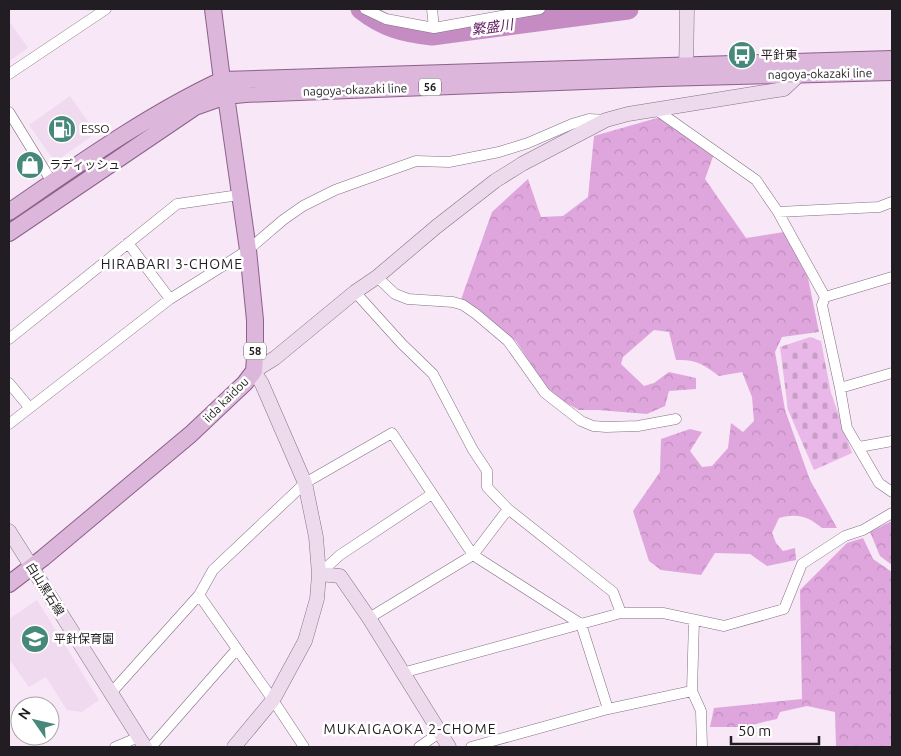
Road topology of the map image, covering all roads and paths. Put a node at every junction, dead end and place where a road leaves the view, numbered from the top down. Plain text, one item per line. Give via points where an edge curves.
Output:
1 (106, 9) edge
2 (213, 9) edge
3 (365, 9) edge
4 (432, 9) edge
5 (527, 9) edge
6 (540, 9) edge
7 (687, 9) edge
8 (434, 28) junction
9 (892, 59) edge
10 (687, 72) junction
11 (892, 73) edge
12 (9, 74) edge
13 (800, 74) junction
14 (224, 88) junction
15 (656, 109) junction
16 (9, 112) edge
17 (606, 120) junction
18 (52, 182) junction
19 (239, 195) junction
20 (892, 202) edge
21 (9, 212) edge
22 (778, 212) junction
23 (9, 233) edge
24 (128, 243) junction
25 (248, 250) junction
26 (892, 277) edge
27 (377, 278) junction
28 (355, 292) junction
29 (825, 298) junction
30 (170, 299) junction
31 (9, 339) edge
32 (254, 371) junction
33 (892, 373) edge
34 (9, 383) edge
35 (840, 388) junction
36 (29, 408) junction
37 (676, 420) dead end
38 (9, 424) edge
39 (892, 441) edge
40 (859, 447) junction
41 (305, 483) junction
42 (892, 492) edge
43 (432, 494) junction
44 (508, 509) junction
45 (892, 513) edge
46 (9, 531) edge
47 (473, 555) junction
48 (31, 567) junction
49 (319, 574) junction
50 (9, 584) edge
51 (199, 594) junction
52 (621, 613) junction
53 (369, 618) junction
54 (694, 620) junction
55 (580, 624) junction
56 (237, 648) junction
57 (402, 673) junction
58 (692, 691) junction
59 (111, 694) junction
60 (273, 700) junction
61 (608, 709) junction
62 (439, 732) junction
63 (142, 742) edge
64 (116, 747) edge
65 (151, 747) edge
66 (234, 747) edge
67 (304, 747) edge
68 (419, 747) edge
69 (449, 747) edge
70 (471, 747) edge
71 (702, 747) edge

1 - 12 street
2 - 14 main road, iida kaidou / 58
3 - 8 street via 386,19
4 - 8 street
5 - 6 street
5 - 8 street
7 - 10 street
9 - 10 main road, nagoya-okazaki line / 56
10 - 13 main road, nagoya-okazaki line / 56
10 - 14 main road, nagoya-okazaki line / 56 via 245,94
11 - 13 main road, nagoya-okazaki line / 56
13 - 15 street via 784,89
14 - 18 main road, nagoya-okazaki line / 56 via 193,94
14 - 19 main road, iida kaidou / 58
14 - 23 main road, nagoya-okazaki line / 56
15 - 17 street
15 - 22 street via 756,180
16 - 18 street
17 - 25 street via 589,119 572,124 499,152 448,162 416,161 335,190 296,210
17 - 27 street via 495,181
18 - 21 main road, nagoya-okazaki line / 56
19 - 24 street via 177,204
19 - 25 main road, iida kaidou / 58
20 - 22 street via 879,207
22 - 29 street
24 - 30 street
24 - 31 street
25 - 30 street
25 - 32 main road, iida kaidou / 58 via 255,320
26 - 29 street
27 - 28 street
27 - 37 street via 395,294 408,299 453,302 476,314 508,341 545,393 593,426 638,426
28 - 32 street via 275,358
28 - 44 street via 434,374 487,471 487,486
29 - 35 street via 822,305
30 - 36 street
32 - 41 street
32 - 48 main road, iida kaidou / 58 via 191,434
33 - 35 street
34 - 36 street
35 - 40 street via 848,428
36 - 38 street
39 - 40 street
40 - 42 street via 878,483
41 - 43 street via 392,433
41 - 49 street via 316,537
41 - 51 street via 213,570
43 - 47 street
43 - 49 street via 340,555
44 - 47 street
44 - 52 street via 613,592
45 - 54 street via 863,530 845,536 802,564 784,609 724,626
46 - 48 street, 白山黒石線
47 - 53 street
47 - 55 street
48 - 50 main road, iida kaidou / 58
48 - 59 street, 白山黒石線
49 - 53 street via 340,576
49 - 60 street via 317,599 305,641
51 - 56 street
51 - 59 street
52 - 54 street via 663,613
52 - 55 street
53 - 57 street
54 - 58 street
55 - 57 street
55 - 61 street
56 - 60 street
56 - 65 street
57 - 62 street
58 - 61 street
58 - 71 street via 701,711
59 - 63 street, 白山黒石線
60 - 66 street
60 - 67 street
61 - 70 street
62 - 68 street
62 - 69 street
63 - 64 street

